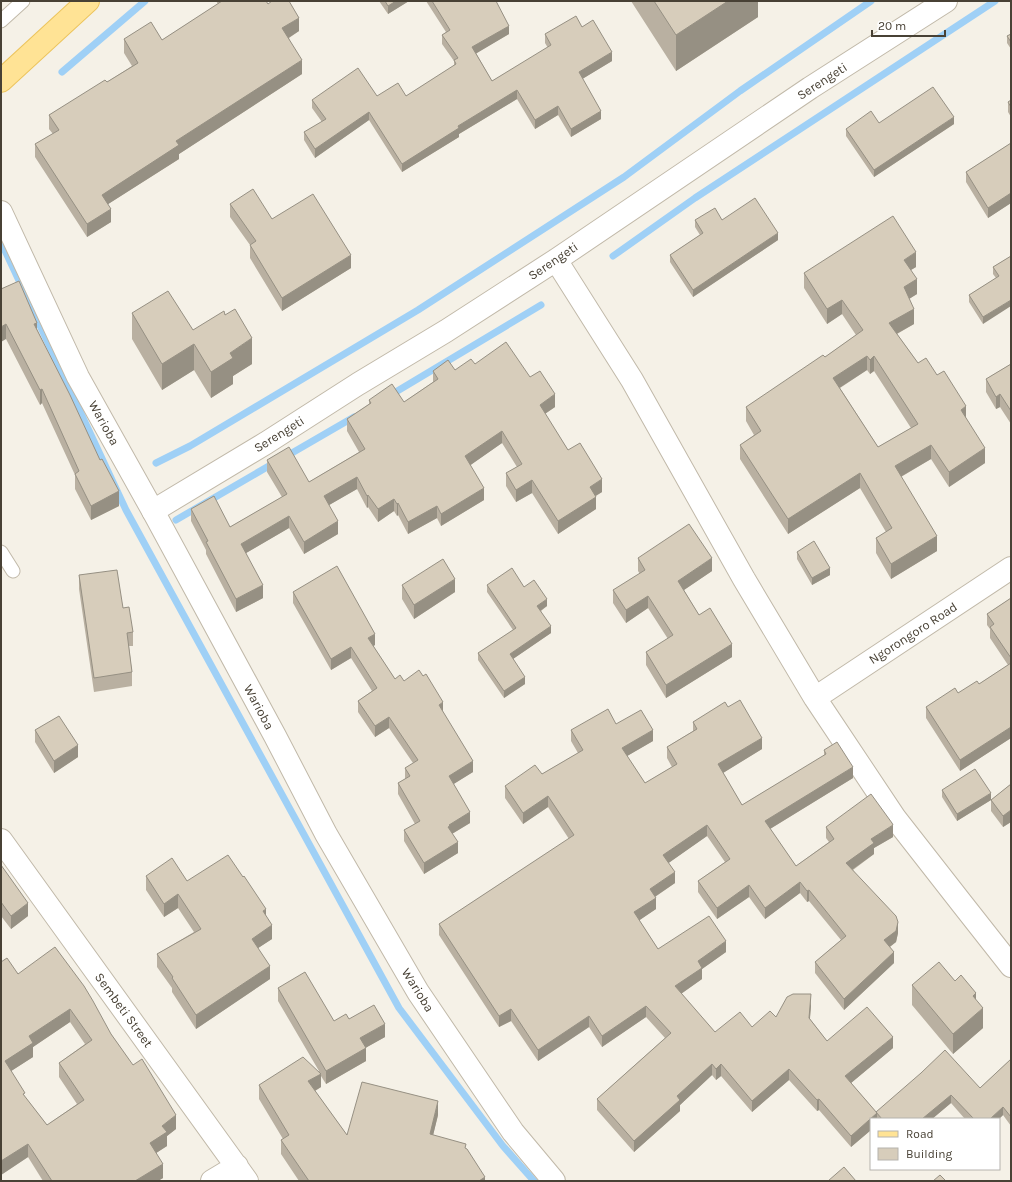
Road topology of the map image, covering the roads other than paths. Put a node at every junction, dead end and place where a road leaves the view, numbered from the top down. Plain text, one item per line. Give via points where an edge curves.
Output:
1 (23, 1) edge
2 (88, 1) edge
3 (946, 1) edge
4 (1, 21) edge
5 (1, 81) edge
6 (1, 212) edge
7 (556, 260) junction
8 (153, 511) junction
9 (1, 552) edge
10 (1011, 568) edge
11 (13, 571) dead end
12 (815, 698) junction
13 (1, 840) edge
14 (1011, 966) edge
15 (242, 1173) edge
16 (212, 1181) edge
17 (554, 1181) edge

1 - 4 lane
2 - 5 main road
3 - 7 street, Serengeti via 810,88
6 - 8 street, Warioba via 78,377
7 - 8 street, Serengeti via 446,331
7 - 12 street via 632,380 744,579
8 - 17 street, Warioba via 326,834 418,992 512,1132
9 - 11 lane
10 - 12 street, Ngorongoro Road
12 - 14 street via 896,818
13 - 15 street, Sembeti Street
15 - 16 street

